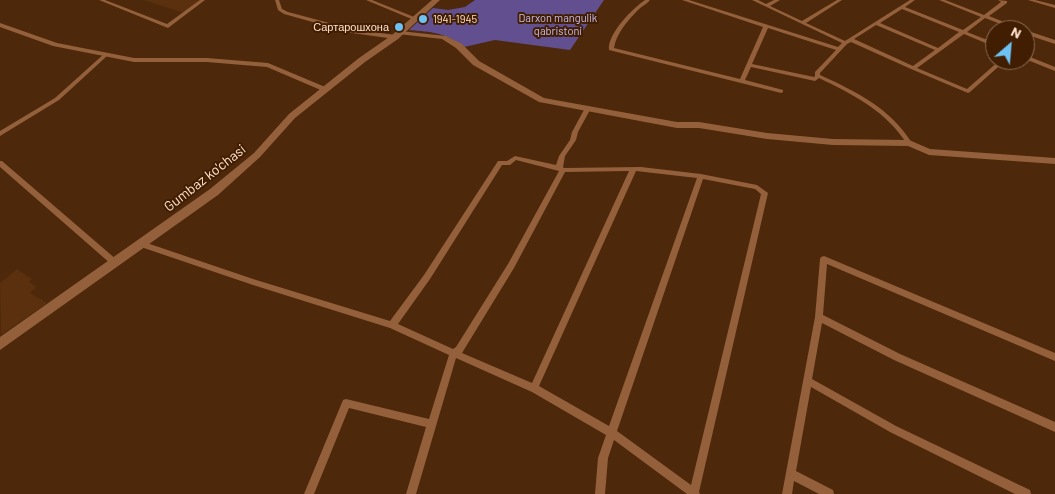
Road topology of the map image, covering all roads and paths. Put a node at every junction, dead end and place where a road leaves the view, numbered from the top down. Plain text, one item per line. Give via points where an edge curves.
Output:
1 (100, 0) edge
2 (203, 0) edge
3 (277, 0) edge
4 (368, 0) edge
5 (436, 0) edge
6 (648, 0) edge
7 (684, 0) edge
8 (754, 0) edge
9 (778, 0) edge
10 (840, 0) edge
11 (913, 0) edge
12 (940, 0) edge
13 (1030, 0) edge
14 (1004, 1) edge
15 (768, 5) junction
16 (901, 7) junction
17 (1055, 7) edge
18 (984, 17) junction
19 (416, 20) junction
20 (993, 20) edge
21 (803, 22) junction
22 (875, 23) junction
23 (0, 25) edge
24 (766, 26) junction
25 (961, 32) junction
26 (397, 35) junction
27 (1035, 35) edge
28 (848, 42) junction
29 (985, 42) edge
30 (1055, 42) edge
31 (840, 49) junction
32 (937, 49) junction
33 (105, 55) junction
34 (1035, 61) edge
35 (749, 65) junction
36 (912, 68) junction
37 (1055, 69) edge
38 (992, 70) edge
39 (818, 76) junction
40 (742, 81) junction
41 (326, 89) junction
42 (781, 91) dead end
43 (588, 108) junction
44 (0, 134) edge
45 (909, 143) junction
46 (1055, 161) edge
47 (0, 162) edge
48 (561, 169) junction
49 (633, 170) junction
50 (701, 176) junction
51 (141, 244) junction
52 (114, 262) junction
53 (819, 318) junction
54 (392, 325) junction
55 (0, 344) edge
56 (454, 352) junction
57 (1055, 357) edge
58 (808, 381) junction
59 (534, 388) junction
60 (431, 424) junction
61 (1055, 427) edge
62 (612, 433) junction
63 (790, 473) junction
64 (309, 494) edge
65 (411, 494) edge
66 (600, 494) edge
67 (694, 494) edge
68 (786, 494) edge
69 (829, 494) edge
70 (1026, 494) edge

1 - 2 street via 168,26
3 - 26 street via 280,10 286,13 352,31
4 - 19 street
5 - 19 main road, Gumbaz ko'chasi
6 - 40 street via 640,4 625,23 611,42 611,49
7 - 24 street
8 - 15 street
9 - 15 street
10 - 21 street
11 - 16 street
12 - 18 street
13 - 17 street
14 - 18 street
15 - 21 street
16 - 22 street
16 - 25 street
18 - 20 street
18 - 25 street
19 - 26 main road, Gumbaz ko'chasi
21 - 28 street
22 - 28 street
22 - 32 street
23 - 33 street via 55,45
24 - 31 street
24 - 35 street
25 - 29 street
25 - 32 street
26 - 41 main road, Gumbaz ko'chasi
26 - 43 street via 444,37 476,63 536,97
27 - 30 street
28 - 31 street
28 - 36 street
31 - 39 street via 819,70
32 - 36 street
33 - 41 street via 134,60 207,60 268,65
33 - 44 street via 56,99
34 - 37 street
35 - 39 street via 815,79
35 - 40 street
36 - 38 street via 968,91
39 - 45 street via 871,104 901,131
40 - 42 street
41 - 51 main road, Gumbaz ko'chasi via 292,116 240,171
43 - 45 street via 628,118 767,136 833,142
43 - 48 street via 562,156
45 - 46 street via 930,152
47 - 52 street
48 - 49 street
48 - 54 street via 515,158 508,164 500,163
48 - 56 street via 511,266 459,350
49 - 50 street via 665,170
49 - 59 street
50 - 62 street
50 - 67 street via 757,187 765,193
51 - 52 main road, Gumbaz ko'chasi
51 - 54 street
52 - 55 main road, Gumbaz ko'chasi
53 - 57 street via 824,259
53 - 58 street
53 - 61 street
54 - 56 street
56 - 59 street
56 - 60 street
58 - 63 street
58 - 70 street via 893,429
59 - 62 street
60 - 64 street via 346,403
60 - 65 street
62 - 66 street via 604,458
62 - 67 street
63 - 68 street
63 - 69 street

